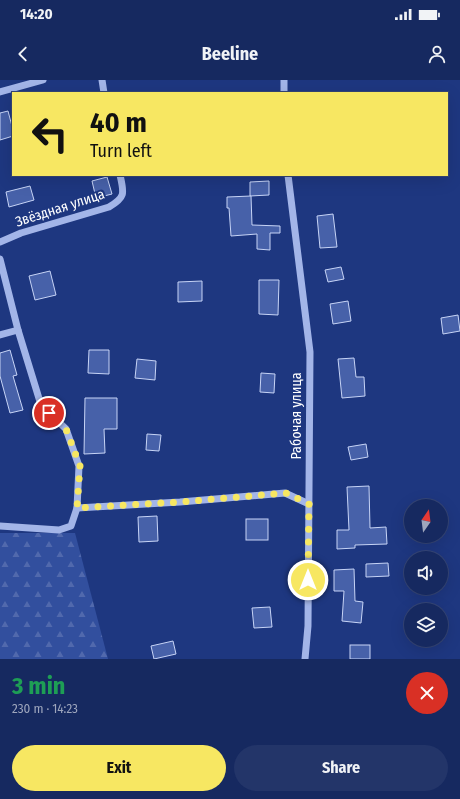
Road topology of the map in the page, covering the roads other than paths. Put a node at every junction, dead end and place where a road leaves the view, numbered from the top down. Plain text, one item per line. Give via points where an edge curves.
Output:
1 (43, 80) edge
2 (102, 80) edge
3 (284, 80) edge
4 (0, 92) edge
5 (104, 92) edge
6 (284, 92) edge
7 (120, 176) edge
8 (288, 176) edge
9 (0, 242) edge
10 (0, 259) edge
11 (18, 330) junction
12 (0, 335) edge
13 (309, 504) junction
14 (77, 508) junction
15 (0, 526) edge
16 (305, 659) edge

1 - 4 street
2 - 5 street
3 - 6 street
7 - 9 street, Звёздная улица via 124,192 120,200 109,207 21,233
8 - 13 street, Рабочая улица via 310,352
10 - 11 street
11 - 12 street
11 - 14 street via 41,405 66,429 80,466
13 - 14 street via 286,493
13 - 16 street, Рабочая улица via 308,626
14 - 15 street via 71,526 59,530

